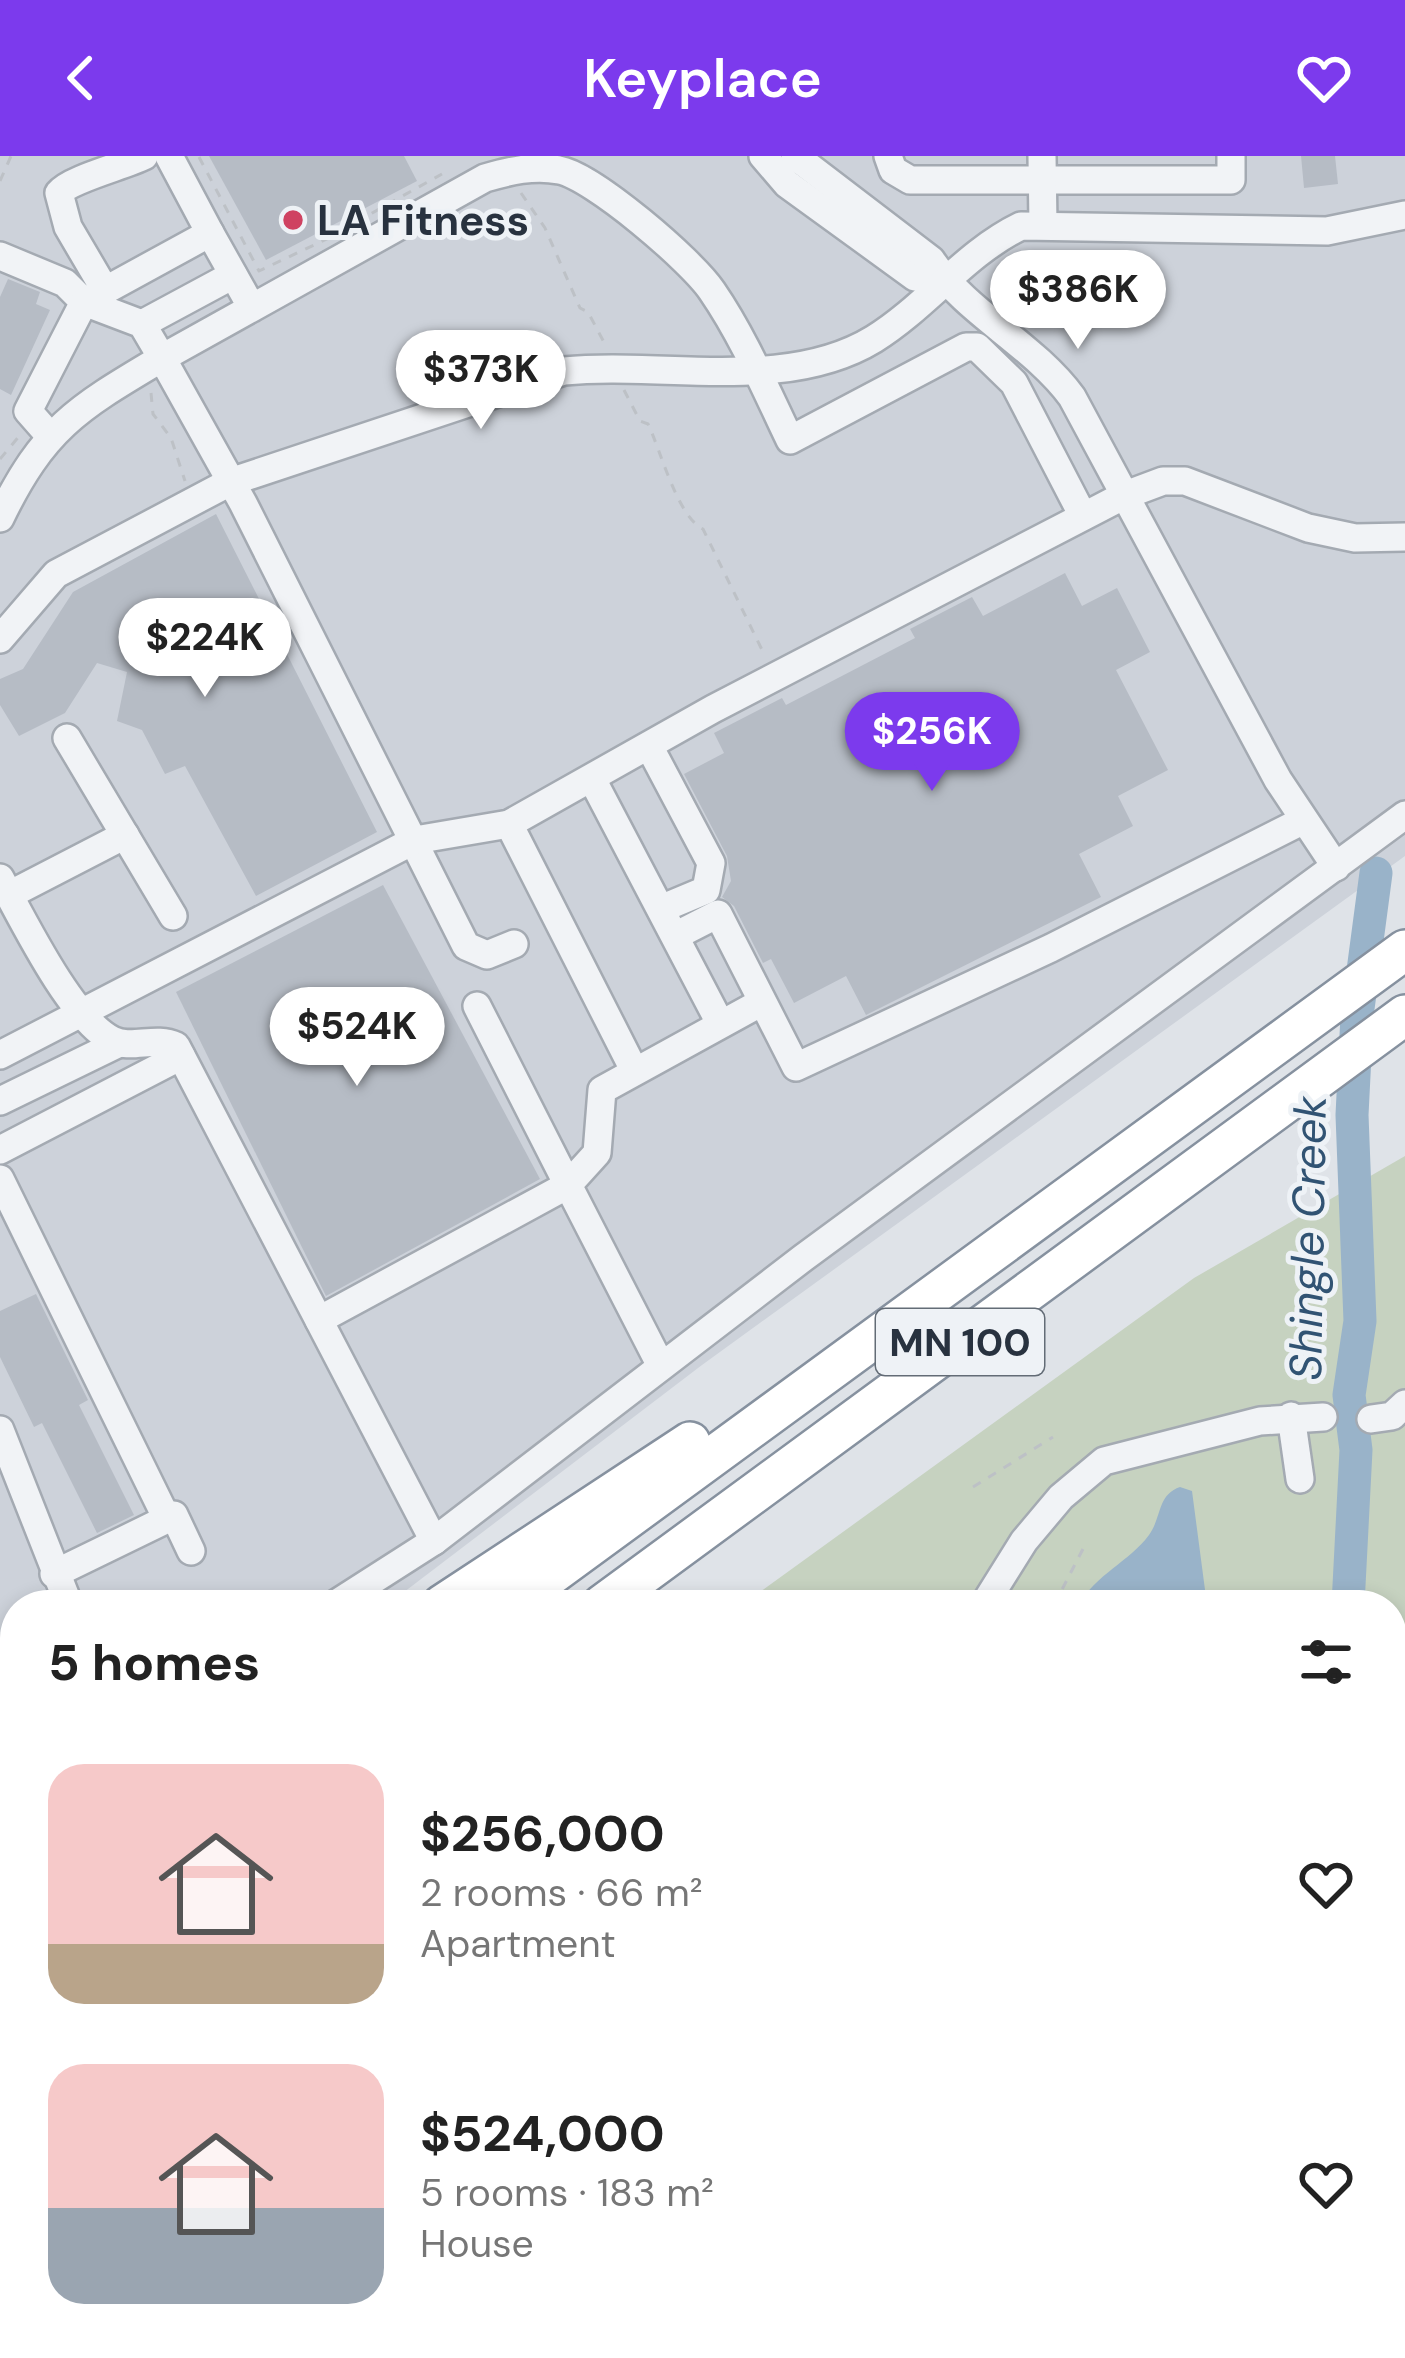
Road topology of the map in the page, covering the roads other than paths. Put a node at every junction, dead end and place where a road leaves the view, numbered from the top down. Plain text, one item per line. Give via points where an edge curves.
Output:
1 (144, 156) edge
2 (169, 156) edge
3 (763, 156) edge
4 (795, 156) edge
5 (888, 156) edge
6 (566, 163) edge
7 (1042, 167) edge
8 (1231, 168) edge
9 (1405, 215) edge
10 (1043, 225) junction
11 (1231, 230) junction
12 (210, 233) junction
13 (0, 256) edge
14 (233, 275) junction
15 (945, 282) junction
16 (95, 296) junction
17 (252, 308) junction
18 (142, 324) junction
19 (150, 365) junction
20 (754, 369) junction
21 (14, 409) edge
22 (50, 436) junction
23 (10, 469) edge
24 (230, 482) junction
25 (1123, 496) junction
26 (1083, 517) junction
27 (0, 518) edge
28 (1405, 537) edge
29 (1, 636) edge
30 (67, 738) dead end
31 (649, 746) junction
32 (592, 779) junction
33 (1405, 815) edge
34 (1302, 821) junction
35 (509, 824) junction
36 (125, 835) junction
37 (415, 840) junction
38 (1336, 868) junction
39 (4, 886) edge
40 (663, 908) junction
41 (173, 916) dead end
42 (677, 935) junction
43 (514, 944) dead end
44 (1401, 953) edge
45 (762, 1002) junction
46 (477, 1006) dead end
47 (85, 1012) junction
48 (1400, 1018) edge
49 (720, 1023) junction
50 (117, 1044) junction
51 (0, 1055) edge
52 (181, 1056) junction
53 (633, 1068) junction
54 (0, 1101) edge
55 (0, 1150) edge
56 (0, 1179) edge
57 (568, 1185) junction
58 (1067, 1198) junction
59 (319, 1320) junction
60 (661, 1366) junction
61 (1405, 1404) edge
62 (1291, 1416) junction
63 (1323, 1417) dead end
64 (1372, 1419) dead end
65 (0, 1430) edge
66 (1300, 1479) dead end
67 (167, 1519) junction
68 (434, 1541) junction
69 (191, 1550) dead end
70 (54, 1574) junction
71 (62, 1590) edge
72 (357, 1590) edge
73 (465, 1590) edge
74 (531, 1590) edge
75 (622, 1590) edge
76 (993, 1590) edge

1 - 16 street via 59,193
2 - 12 street
3 - 15 street via 787,184 915,277
4 - 15 street via 931,260
5 - 7 street via 910,180
6 - 17 street via 485,178
6 - 20 street via 699,274
7 - 8 street
7 - 10 street
8 - 11 street
9 - 11 street via 1328,231
10 - 11 street
10 - 15 street via 994,239
12 - 14 street
12 - 16 street
13 - 16 street
14 - 17 street
14 - 18 street
15 - 20 street via 871,341
15 - 25 street via 1049,366
16 - 18 street
16 - 21 street
17 - 19 street
18 - 19 street
19 - 22 street
19 - 24 street
20 - 24 street via 564,371
20 - 26 street via 790,440 977,347 1014,383
21 - 22 street
22 - 23 street
23 - 27 street
24 - 29 street via 56,574
24 - 37 street
25 - 26 street
25 - 28 street via 1185,481 1309,528
25 - 34 street
26 - 31 street
30 - 36 street
31 - 32 street
31 - 40 street via 710,863 706,890
32 - 35 street
32 - 40 street
33 - 38 street
34 - 38 street
34 - 45 street via 796,1067
35 - 37 street
35 - 53 street
36 - 39 street
36 - 41 street
37 - 43 street via 466,946 487,955
37 - 47 street
38 - 60 street
39 - 47 street via 68,998
40 - 42 street
42 - 45 street via 718,914
42 - 49 street
44 - 58 highway, MN 100
45 - 49 street
46 - 57 street
47 - 50 street
47 - 51 street
48 - 75 highway, MN 100
49 - 53 street
50 - 52 street via 164,1040
50 - 54 street
52 - 55 street
52 - 59 street
53 - 57 street via 602,1090 597,1153
56 - 67 street
57 - 59 street
57 - 60 street
58 - 73 highway
58 - 74 highway, MN 100
59 - 68 street
60 - 68 street
61 - 64 street
62 - 63 street
62 - 66 street
62 - 76 street via 1104,1461 1061,1497
65 - 70 street
67 - 69 street via 174,1515
67 - 70 street
68 - 72 street
70 - 71 street

